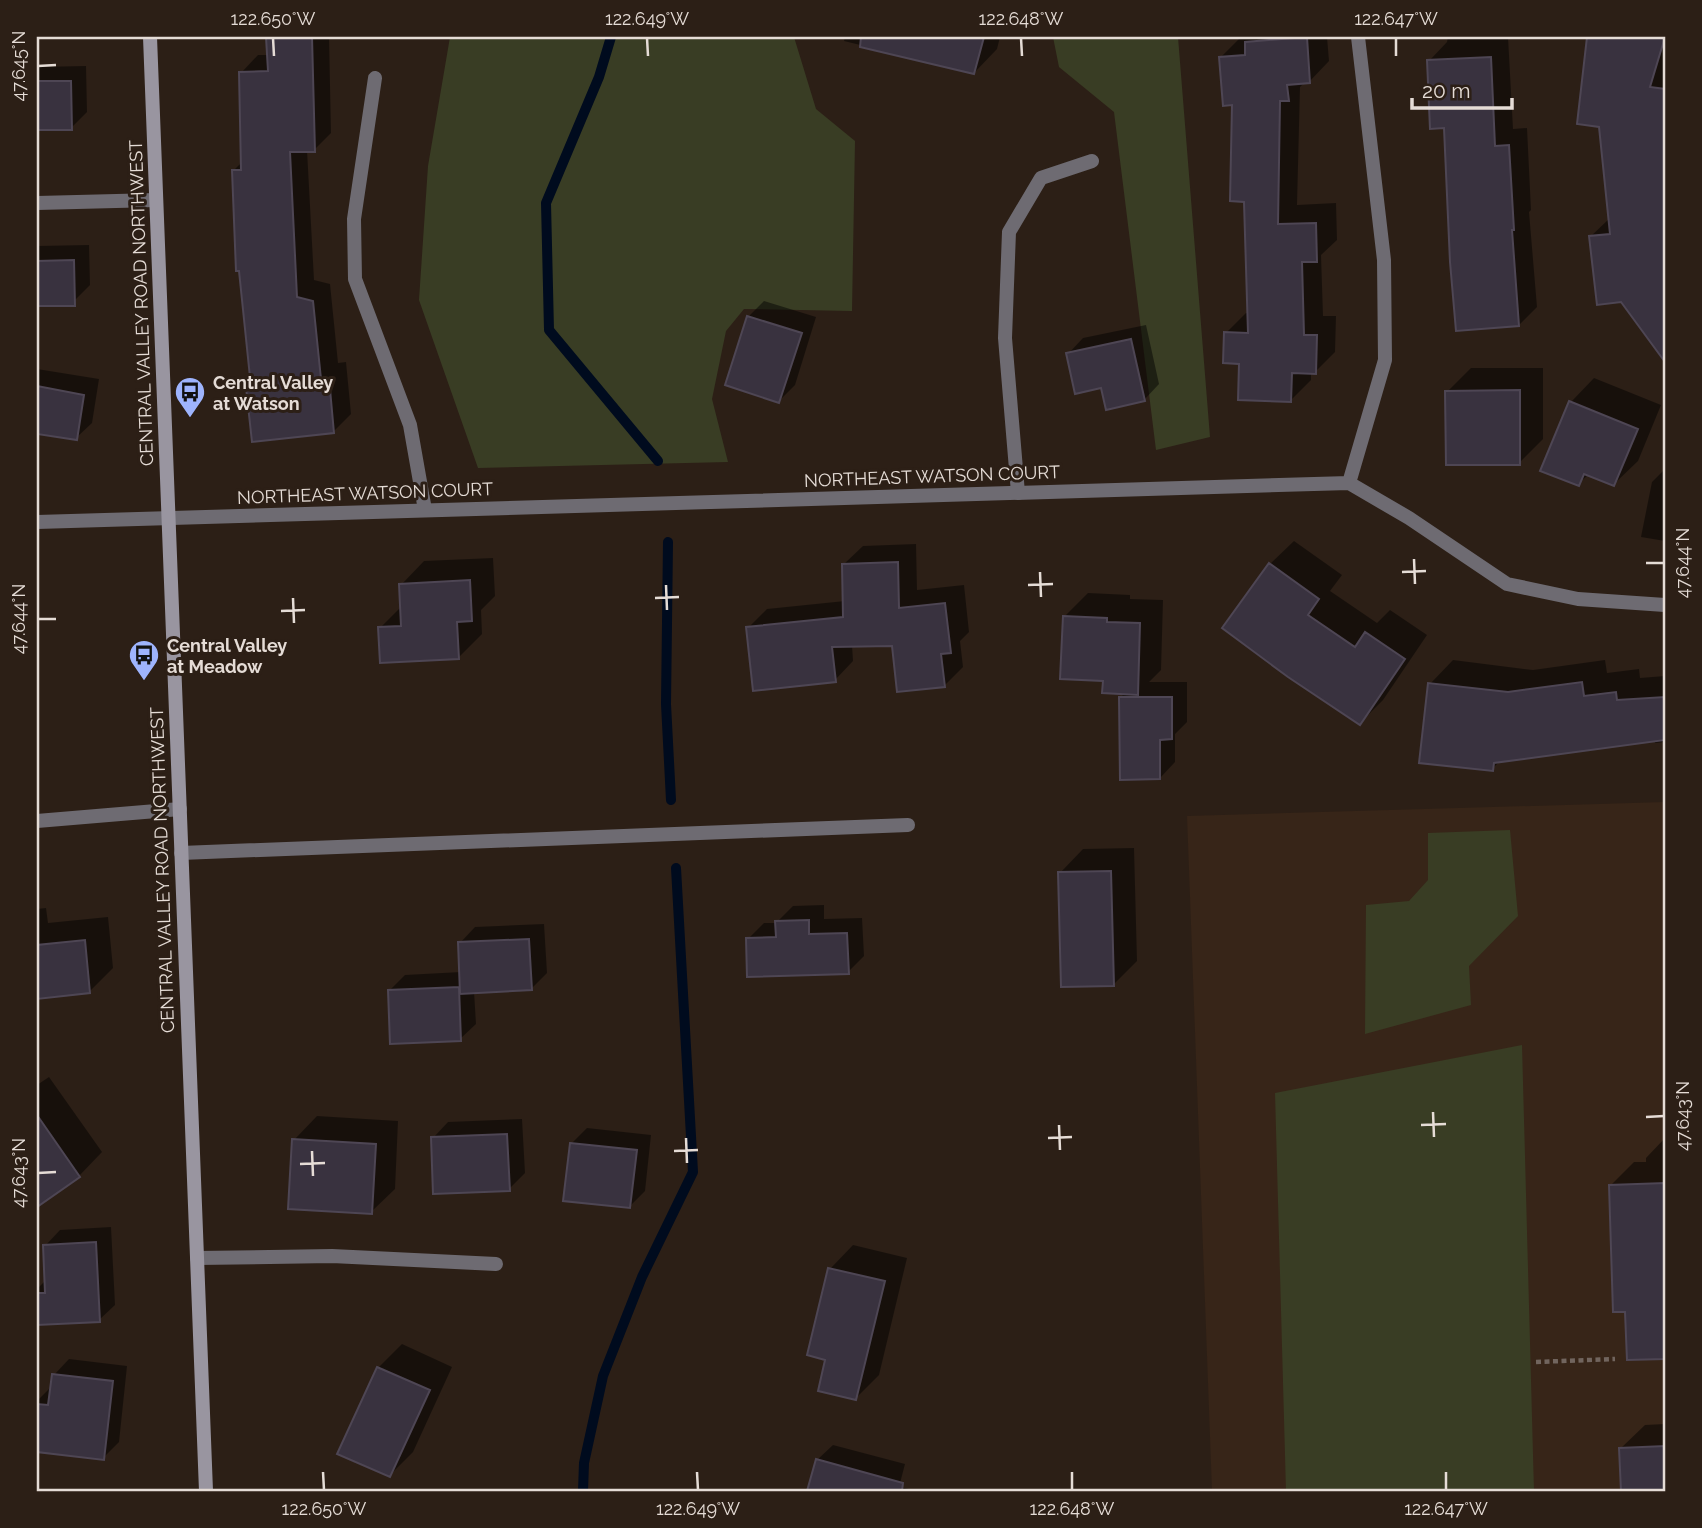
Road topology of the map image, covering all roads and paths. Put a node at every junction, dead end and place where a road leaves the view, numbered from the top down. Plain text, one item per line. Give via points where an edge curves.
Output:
1 (150, 37) edge
2 (1358, 37) edge
3 (375, 78) dead end
4 (1092, 161) dead end
5 (156, 200) junction
6 (37, 203) edge
7 (1349, 483) junction
8 (1018, 493) junction
9 (425, 510) junction
10 (167, 518) junction
11 (37, 522) edge
12 (1665, 604) edge
13 (180, 809) junction
14 (37, 821) edge
15 (908, 825) dead end
16 (181, 853) junction
17 (197, 1258) junction
18 (496, 1264) dead end
19 (1615, 1359) dead end
20 (1536, 1362) dead end
21 (206, 1491) edge

1 - 5 main road, CENTRAL VALLEY ROAD NORTHWEST
2 - 7 street via 1384,260 1385,360
3 - 9 street via 354,219 355,279 410,425
4 - 8 street via 1041,178 1009,232 1005,338
5 - 6 street
5 - 10 main road, CENTRAL VALLEY ROAD NORTHWEST
7 - 8 street, NORTHEAST WATSON COURT
7 - 12 street via 1507,584 1578,599
8 - 9 street, NORTHEAST WATSON COURT
9 - 10 street, NORTHEAST WATSON COURT
10 - 11 street, NORTHEAST WATSON COURT
10 - 13 main road, CENTRAL VALLEY ROAD NORTHWEST
13 - 14 street
13 - 16 main road, CENTRAL VALLEY ROAD NORTHWEST
15 - 16 street
16 - 17 main road, CENTRAL VALLEY ROAD NORTHWEST
17 - 18 street via 332,1256
17 - 21 main road, CENTRAL VALLEY ROAD NORTHWEST
19 - 20 path

